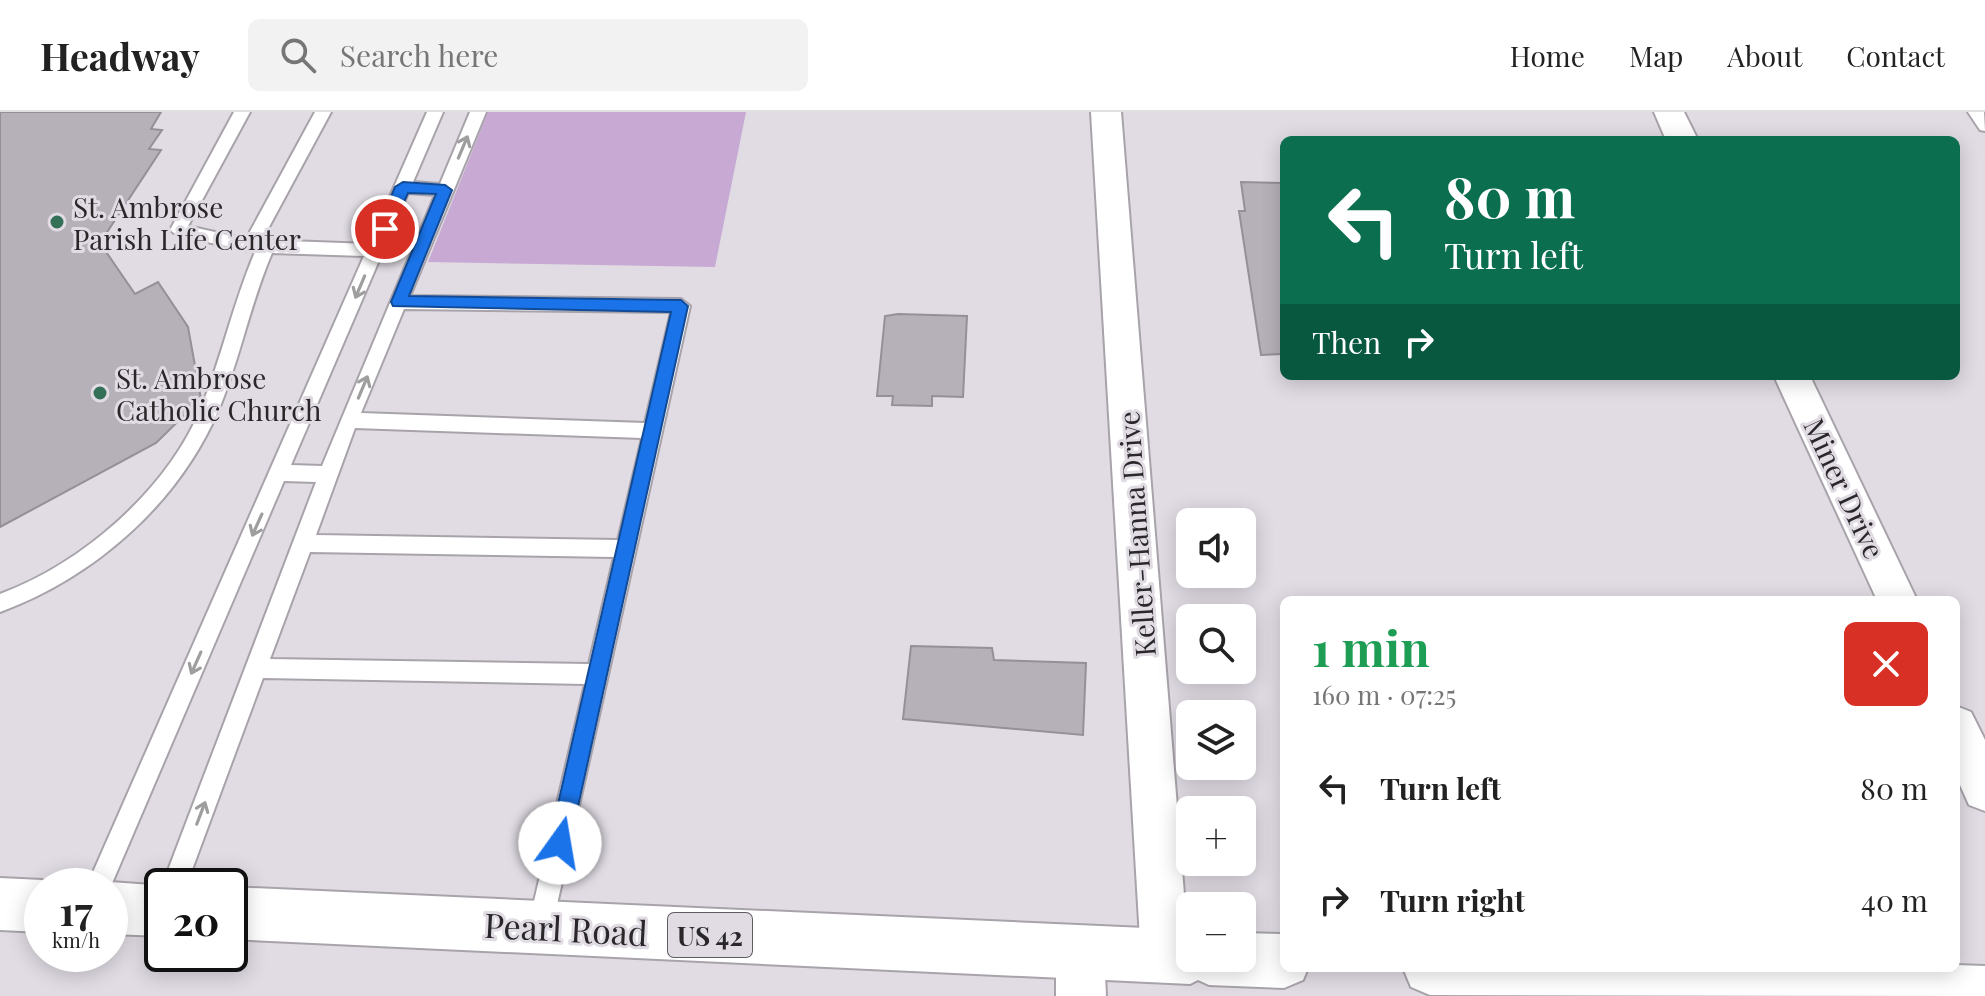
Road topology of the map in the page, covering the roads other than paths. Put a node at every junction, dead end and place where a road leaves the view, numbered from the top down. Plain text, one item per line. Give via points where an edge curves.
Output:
1 (242, 112) edge
2 (323, 112) edge
3 (435, 112) edge
4 (478, 112) edge
5 (1106, 112) edge
6 (1669, 112) edge
7 (1976, 112) edge
8 (1985, 126) edge
9 (1680, 136) edge
10 (403, 187) junction
11 (445, 190) junction
12 (258, 246) junction
13 (376, 250) junction
14 (398, 302) junction
15 (1794, 380) edge
16 (349, 420) junction
17 (653, 431) junction
18 (279, 473) junction
19 (329, 474) junction
20 (303, 543) junction
21 (626, 549) junction
22 (1895, 596) edge
23 (0, 603) edge
24 (255, 668) junction
25 (598, 674) junction
26 (1960, 736) edge
27 (1985, 789) edge
28 (107, 868) edge
29 (181, 868) edge
30 (1182, 892) edge
31 (0, 904) edge
32 (24, 905) edge
33 (248, 914) edge
34 (540, 927) junction
35 (1176, 959) edge
36 (1256, 960) edge
37 (1280, 961) edge
38 (1500, 972) edge
39 (1080, 974) edge
40 (1830, 991) edge
41 (1985, 993) edge

1 - 12 lane via 178,230
2 - 12 lane
3 - 10 lane
11 -> 4 lane
5 - 30 street, Keller-Hanna Drive
6 - 9 street
7 - 8 lane
10 - 11 lane
10 - 13 lane
11 - 14 lane
12 - 13 lane
12 - 23 lane via 208,412 182,457 154,495 101,544 45,584
13 -> 18 lane
16 -> 14 lane
14 - 17 lane via 681,306
15 - 22 street, Miner Drive
16 - 17 lane
16 - 19 lane
17 - 21 lane
18 - 19 lane
18 -> 28 lane
19 - 20 lane
20 - 21 lane
20 - 24 lane
21 - 25 lane
24 - 25 lane
29 -> 24 lane
25 - 34 lane
26 - 27 street
31 - 32 main road
33 - 34 main road, Pearl Road / US 42
34 - 39 main road, Pearl Road / US 42
35 - 39 main road, Pearl Road / US 42
36 - 37 main road, Pearl Road / US 42
38 - 40 main road
40 - 41 main road

